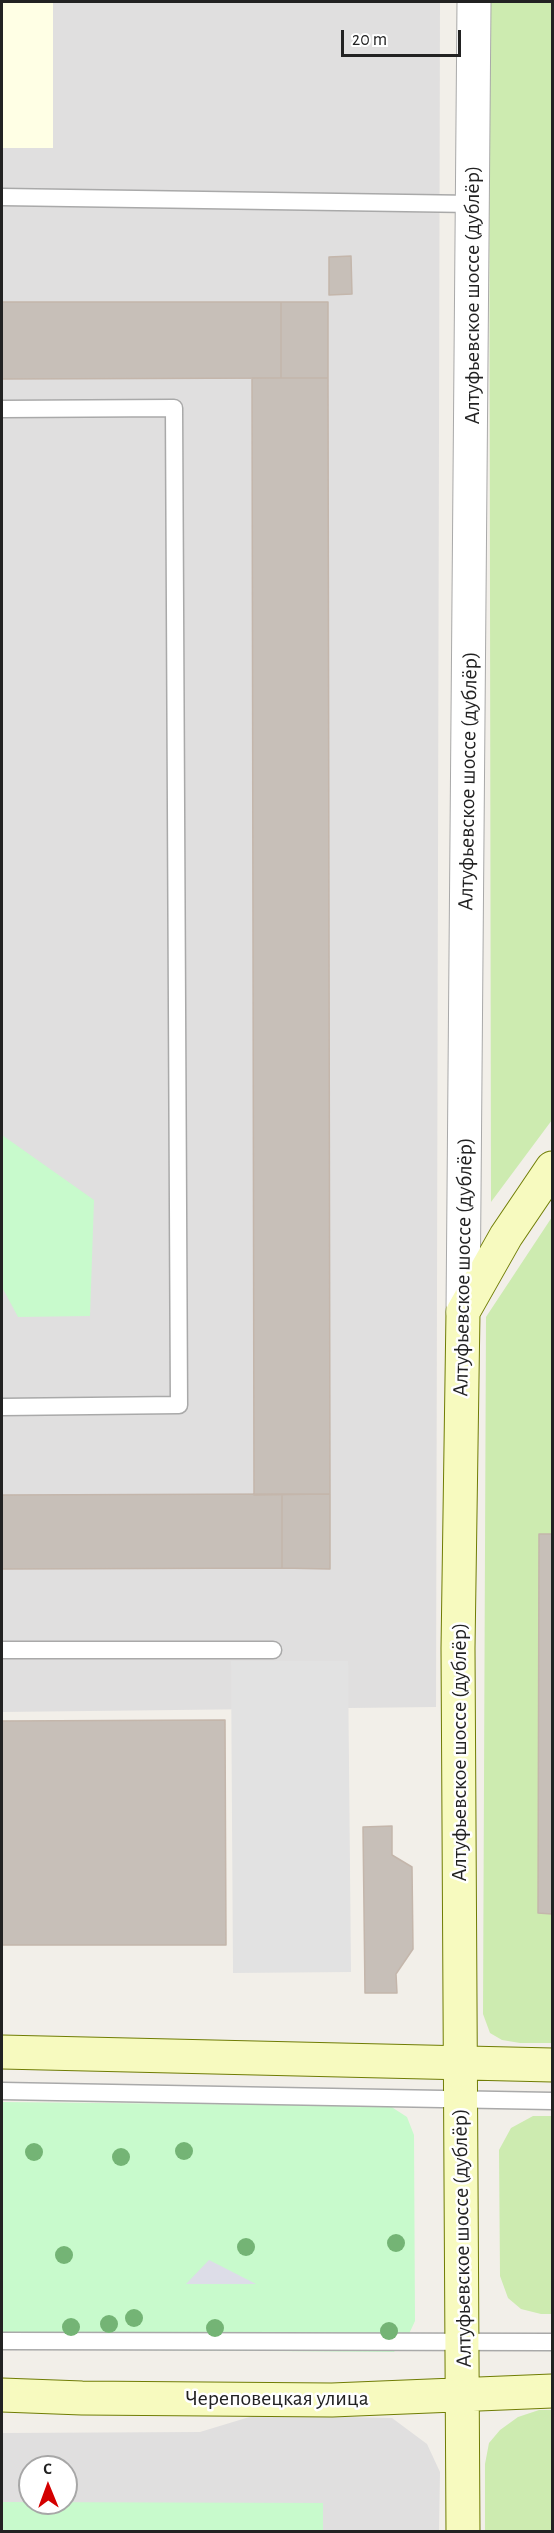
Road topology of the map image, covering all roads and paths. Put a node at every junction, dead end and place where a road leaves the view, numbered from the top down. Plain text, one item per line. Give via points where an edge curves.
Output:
1 (474, 2) edge
2 (2, 197) edge
3 (473, 204) junction
4 (2, 409) edge
5 (552, 1168) edge
6 (463, 1312) junction
7 (2, 1407) edge
8 (2, 1650) edge
9 (273, 1650) dead end
10 (2, 2052) edge
11 (460, 2061) junction
12 (552, 2065) edge
13 (2, 2091) edge
14 (460, 2100) junction
15 (552, 2101) edge
16 (463, 2340) junction
17 (2, 2341) edge
18 (552, 2342) edge
19 (552, 2391) edge
20 (463, 2393) junction
21 (2, 2395) edge
22 (463, 2532) edge

1 - 3 street, Алтуфьевское шоссе (дублёр)
2 - 3 lane
3 - 6 street, Алтуфьевское шоссе (дублёр)
4 - 7 lane via 174,408 179,1405
5 - 6 main road via 506,1236
6 - 11 main road, Алтуфьевское шоссе (дублёр) via 458,1648
8 - 9 lane
10 - 11 main road
11 - 12 main road
11 - 14 main road, Алтуфьевское шоссе (дублёр)
13 - 14 lane
14 - 15 lane
14 - 16 main road, Алтуфьевское шоссе (дублёр)
16 - 17 lane
16 - 18 lane
16 - 20 main road, Алтуфьевское шоссе (дублёр)
19 - 20 main road, Череповецкая улица
20 - 21 main road, Череповецкая улица via 332,2400
20 - 22 main road, Алтуфьевское шоссе (дублёр)

